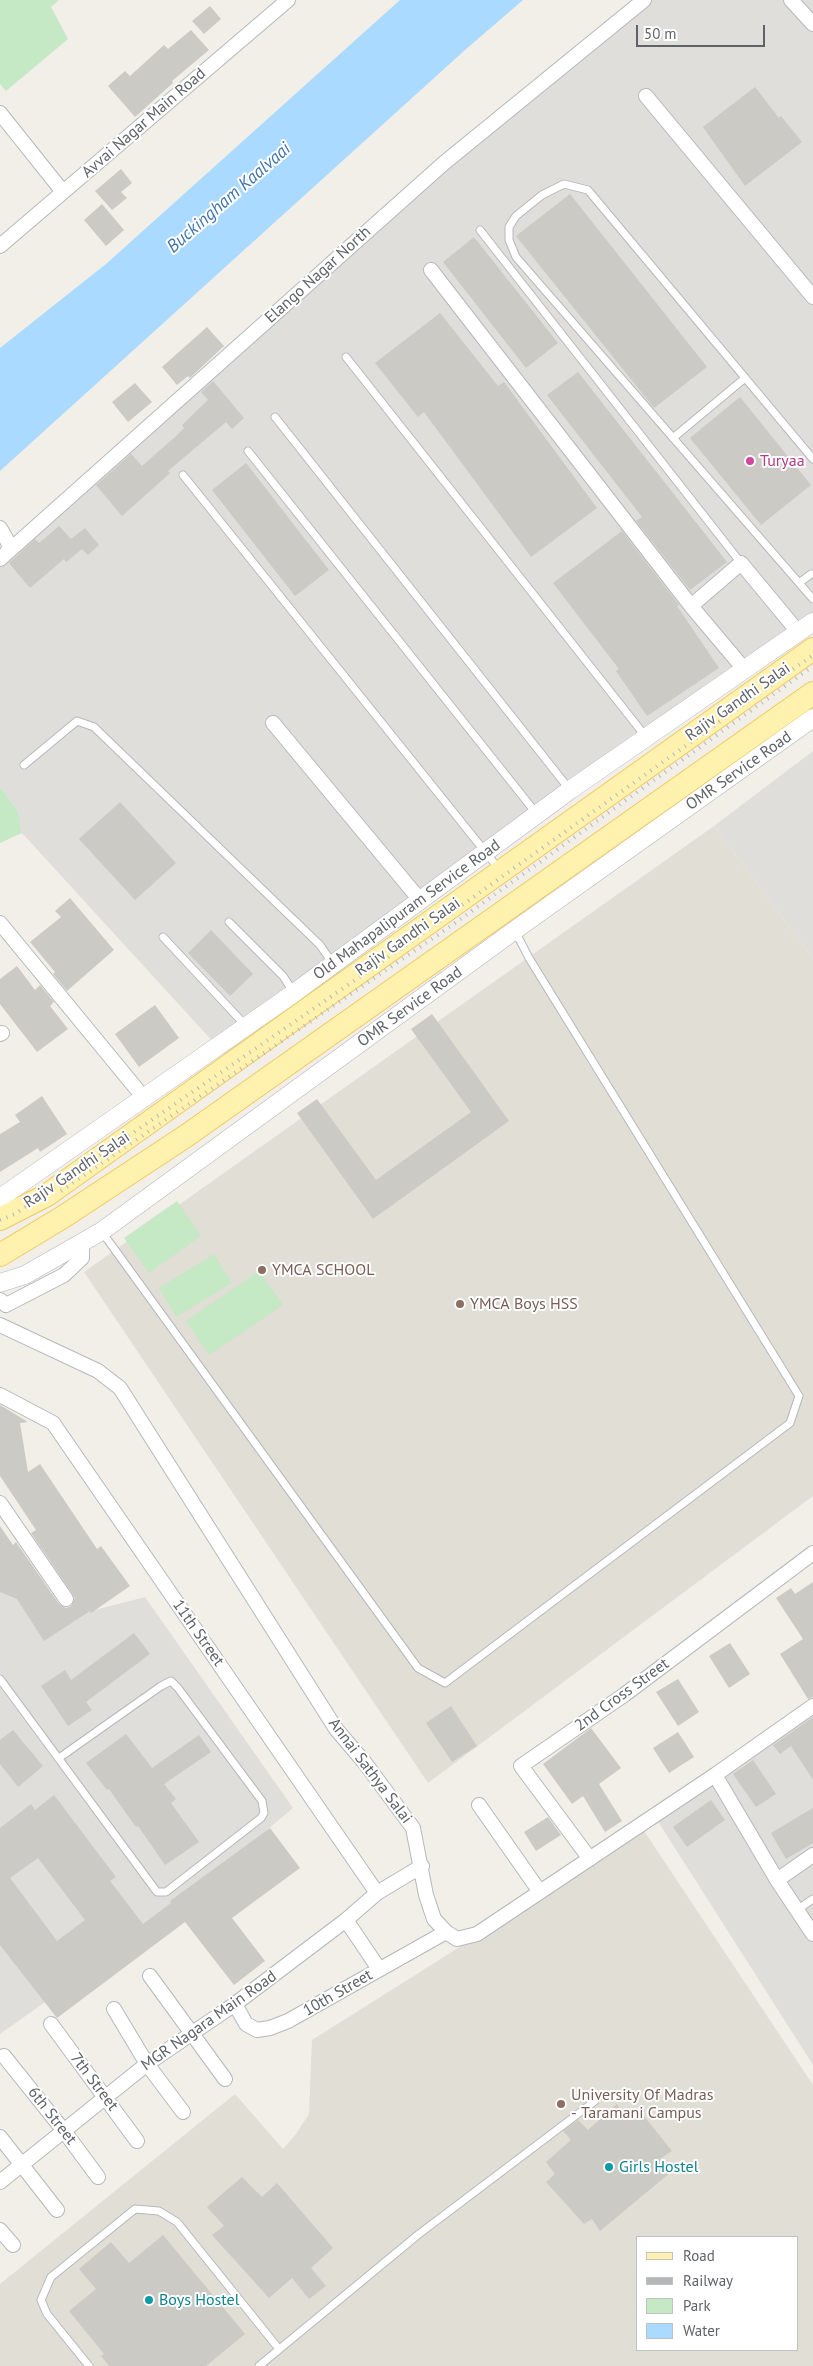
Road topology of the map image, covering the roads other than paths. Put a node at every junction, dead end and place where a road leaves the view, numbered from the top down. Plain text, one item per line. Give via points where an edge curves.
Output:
1 (288, 0) edge
2 (644, 0) edge
3 (791, 0) edge
4 (813, 24) edge
5 (646, 96) dead end
6 (0, 113) edge
7 (63, 192) junction
8 (480, 230) dead end
9 (0, 246) edge
10 (431, 270) dead end
11 (813, 297) edge
12 (346, 357) dead end
13 (745, 378) junction
14 (275, 417) dead end
15 (673, 438) junction
16 (248, 451) dead end
17 (813, 459) edge
18 (183, 476) dead end
19 (0, 528) edge
20 (4, 555) edge
21 (741, 562) junction
22 (812, 574) edge
23 (799, 584) junction
24 (813, 599) edge
25 (691, 606) junction
26 (813, 622) edge
27 (807, 653) edge
28 (744, 669) junction
29 (813, 693) edge
30 (813, 718) edge
31 (273, 723) dead end
32 (646, 737) junction
33 (24, 765) dead end
34 (570, 790) junction
35 (538, 816) junction
36 (485, 851) junction
37 (500, 872) junction
38 (420, 900) junction
39 (230, 922) dead end
40 (0, 923) edge
41 (515, 930) junction
42 (163, 936) dead end
43 (407, 938) junction
44 (333, 964) junction
45 (426, 966) junction
46 (294, 993) junction
47 (246, 1026) junction
48 (144, 1098) junction
49 (0, 1198) edge
50 (0, 1219) edge
51 (102, 1231) junction
52 (82, 1244) junction
53 (0, 1255) edge
54 (0, 1283) edge
55 (0, 1300) edge
56 (0, 1326) edge
57 (0, 1394) edge
58 (0, 1503) edge
59 (813, 1553) edge
60 (66, 1599) dead end
61 (0, 1679) edge
62 (813, 1706) edge
63 (60, 1758) junction
64 (715, 1775) junction
65 (479, 1805) dead end
66 (813, 1855) edge
67 (590, 1859) junction
68 (422, 1866) junction
69 (776, 1880) junction
70 (540, 1892) junction
71 (377, 1893) junction
72 (813, 1899) edge
73 (798, 1910) junction
74 (346, 1920) junction
75 (446, 1932) junction
76 (813, 1934) edge
77 (380, 1970) junction
78 (150, 1976) dead end
79 (235, 2004) junction
80 (114, 2009) dead end
81 (51, 2024) dead end
82 (193, 2033) junction
83 (4, 2056) dead end
84 (147, 2064) junction
85 (225, 2079) dead end
86 (106, 2097) junction
87 (595, 2100) dead end
88 (183, 2112) dead end
89 (64, 2131) junction
90 (0, 2137) edge
91 (137, 2141) dead end
92 (22, 2164) junction
93 (98, 2177) dead end
94 (0, 2182) edge
95 (57, 2210) dead end
96 (0, 2230) edge
97 (13, 2245) dead end
98 (279, 2349) junction
99 (89, 2366) edge
100 (259, 2366) edge

1 - 7 street, Avvai Nagar Main Road
2 - 20 street, Elango Nagar North via 444,163
3 - 4 street
5 - 11 street
6 - 7 street
7 - 9 street, Avvai Nagar Main Road
8 - 21 lane
10 - 25 street
12 - 32 lane
13 - 15 lane
13 - 15 lane via 588,190 564,184 542,195 516,216 509,227 508,240 516,257
13 - 17 lane
14 - 34 lane
15 - 23 lane
16 - 35 lane
18 - 36 lane
19 - 20 street via 9,544
21 - 25 street
21 - 27 street
22 - 23 lane
23 - 24 lane
25 - 28 street
26 - 27 street, Old Mahapalipuram Service Road
27 - 28 street, Old Mahapalipuram Service Road
27 - 37 main road, Rajiv Gandhi Salai
28 - 32 street, Old Mahapalipuram Service Road
29 - 45 main road, Rajiv Gandhi Salai
30 - 41 street, OMR Service Road
31 - 38 street
32 - 34 street, Old Mahapalipuram Service Road
33 - 44 lane via 77,721 94,727 320,945
34 - 35 street, Old Mahapalipuram Service Road
35 - 36 street, Old Mahapalipuram Service Road
36 - 37 lane
36 - 38 street, Old Mahapalipuram Service Road
37 - 43 main road, Rajiv Gandhi Salai
38 - 44 street, Old Mahapalipuram Service Road
39 - 46 lane via 283,976
40 - 48 street
41 - 51 street, OMR Service Road
41 - 51 lane via 529,958 799,1396 790,1423 445,1683 418,1668
42 - 47 lane
43 - 45 main road
43 - 50 main road, Rajiv Gandhi Salai via 47,1195
44 - 46 street, Old Mahapalipuram Service Road
45 - 53 main road, Rajiv Gandhi Salai via 186,1136
46 - 47 street, Old Mahapalipuram Service Road
47 - 48 street, Old Mahapalipuram Service Road
48 - 49 street, Old Mahapalipuram Service Road
51 - 52 street, OMR Service Road
52 - 54 street, OMR Service Road via 24,1275
52 - 55 street via 82,1258 64,1275 6,1305
56 - 68 street, Annai Sathya Salai via 98,1371 120,1388 336,1729 413,1828
57 - 71 street, 11th Street via 53,1423
58 - 60 street
59 - 67 street, 2nd Cross Street via 624,1695 521,1766
61 - 63 lane
62 - 64 street
63 - 63 lane via 171,1682 262,1801 264,1813 166,1892 157,1892
64 - 67 street
64 - 69 street
65 - 70 street
66 - 69 street
67 - 70 street
68 - 71 street, MGR Nagara Main Road
68 - 75 street, Annai Sathya Salai via 426,1895 434,1919
69 - 73 street
70 - 75 street via 477,1934 457,1939
71 - 74 street, MGR Nagara Main Road
72 - 73 lane
73 - 76 street
74 - 77 street
74 - 79 street, MGR Nagara Main Road
75 - 77 street, 10th Street
77 - 79 street, 10th Street via 288,2022 270,2028 257,2030 246,2024
78 - 82 street
79 - 82 street, MGR Nagara Main Road
80 - 84 street
81 - 86 street, 7th Street
82 - 84 street, MGR Nagara Main Road
82 - 85 street
83 - 89 street, 6th Street
84 - 86 street, MGR Nagara Main Road
84 - 88 street
86 - 89 street, MGR Nagara Main Road
86 - 91 street, 7th Street
87 - 98 lane via 419,2234
89 - 92 street, MGR Nagara Main Road
89 - 93 street, 6th Street
90 - 92 street
92 - 94 street, MGR Nagara Main Road
92 - 95 street
96 - 97 street
98 - 99 lane via 177,2222 159,2211 135,2209 51,2277 41,2300 46,2314
98 - 100 lane

